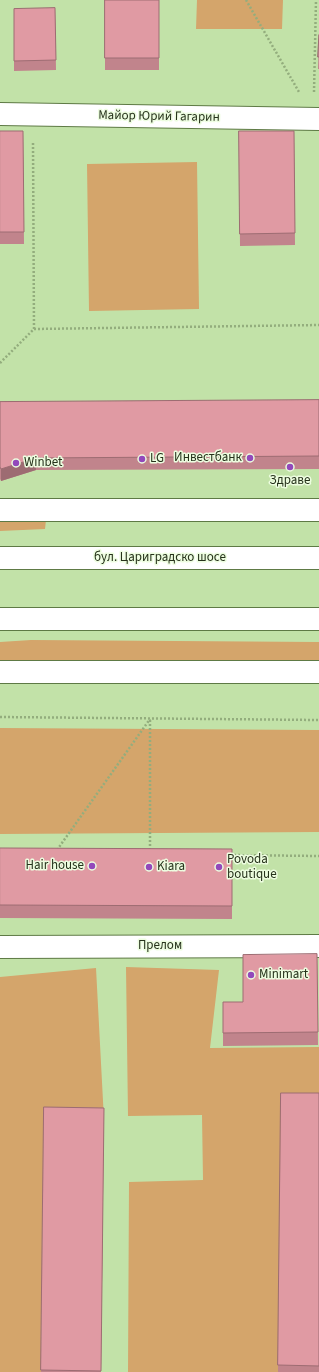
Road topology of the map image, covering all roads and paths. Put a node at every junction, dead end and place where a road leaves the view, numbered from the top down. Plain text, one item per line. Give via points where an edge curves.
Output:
1 (246, 0) edge
2 (316, 0) edge
3 (0, 114) edge
4 (33, 115) junction
5 (316, 119) edge
6 (319, 325) edge
7 (34, 329) junction
8 (0, 363) edge
9 (0, 510) edge
10 (319, 510) edge
11 (0, 558) edge
12 (319, 558) edge
13 (0, 619) edge
14 (319, 620) edge
15 (0, 672) edge
16 (319, 672) edge
17 (0, 718) edge
18 (150, 719) junction
19 (319, 720) edge
20 (54, 854) edge
21 (150, 854) edge
22 (227, 855) edge
23 (319, 856) edge
24 (319, 946) edge
25 (0, 947) edge

1 - 5 path
2 - 5 path
3 - 4 main road, Майор Юрий Гагарин
4 - 5 main road, Майор Юрий Гагарин
4 - 7 path
6 - 7 path
7 - 8 path
9 - 10 main road
11 - 12 main road, бул. Цариградско шосе
13 - 14 main road
15 - 16 main road
17 - 18 path
18 - 19 path
18 - 20 path
18 - 21 path
22 - 23 path
24 - 25 main road, Прелом

